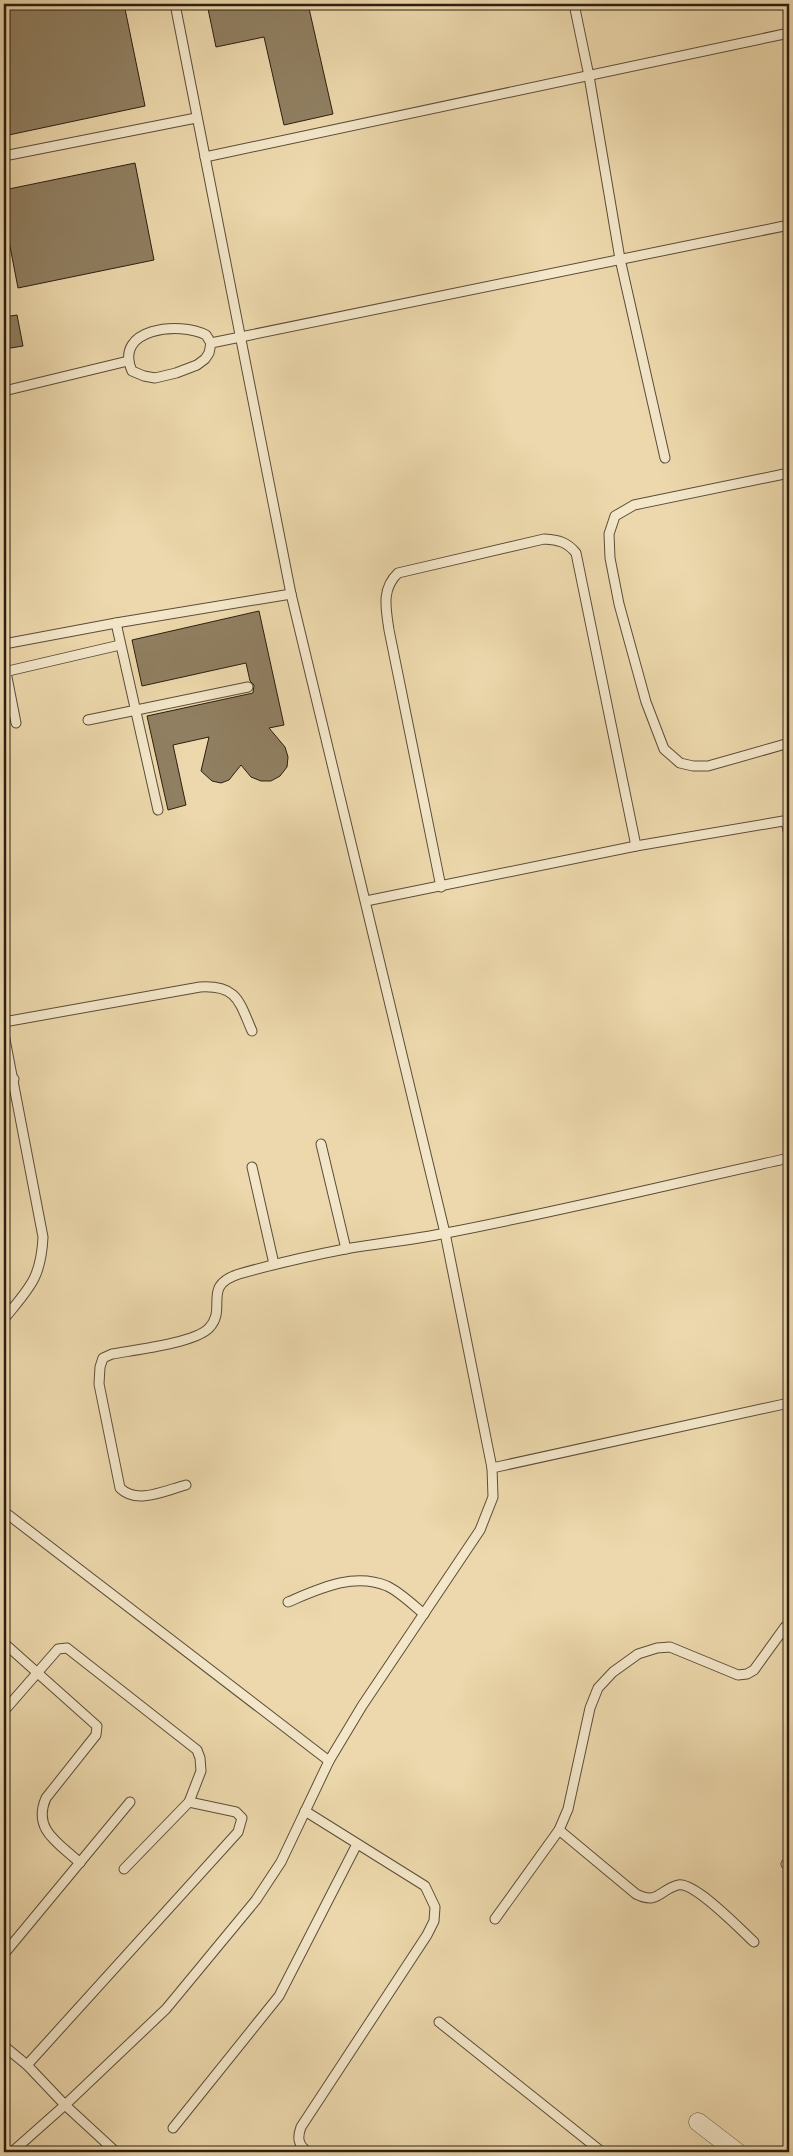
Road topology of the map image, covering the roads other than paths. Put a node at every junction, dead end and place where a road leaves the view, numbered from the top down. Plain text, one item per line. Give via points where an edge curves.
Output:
1 (175, 4) edge
2 (574, 4) edge
3 (789, 33) edge
4 (589, 76) junction
5 (196, 118) junction
6 (4, 156) edge
7 (205, 157) junction
8 (789, 225) edge
9 (620, 258) junction
10 (240, 337) junction
11 (210, 343) junction
12 (128, 361) junction
13 (4, 391) edge
14 (665, 458) dead end
15 (789, 473) edge
16 (291, 594) junction
17 (116, 623) junction
18 (4, 644) edge
19 (120, 645) junction
20 (5, 672) edge
21 (248, 688) dead end
22 (136, 711) junction
23 (88, 720) dead end
24 (16, 723) dead end
25 (789, 742) edge
26 (158, 810) dead end
27 (788, 821) edge
28 (789, 835) edge
29 (636, 846) junction
30 (441, 887) junction
31 (366, 901) junction
32 (4, 1022) edge
33 (252, 1031) dead end
34 (4, 1034) edge
35 (14, 1079) junction
36 (4, 1081) edge
37 (321, 1144) dead end
38 (789, 1158) edge
39 (252, 1167) dead end
40 (446, 1233) junction
41 (346, 1249) junction
42 (274, 1264) junction
43 (4, 1319) edge
44 (789, 1403) edge
45 (492, 1468) junction
46 (186, 1485) dead end
47 (6, 1513) dead end
48 (288, 1602) dead end
49 (424, 1614) junction
50 (789, 1624) edge
51 (4, 1643) edge
52 (38, 1674) junction
53 (4, 1711) edge
54 (329, 1761) junction
55 (130, 1802) dead end
56 (189, 1802) junction
57 (305, 1811) junction
58 (559, 1830) junction
59 (357, 1844) junction
60 (80, 1863) junction
61 (124, 1869) dead end
62 (494, 1919) dead end
63 (754, 1942) dead end
64 (4, 1954) edge
65 (439, 2022) dead end
66 (4, 2046) edge
67 (27, 2066) junction
68 (65, 2105) junction
69 (698, 2122) dead end
70 (173, 2128) dead end
71 (12, 2152) edge
72 (116, 2152) edge
73 (308, 2152) edge
74 (602, 2152) edge
75 (737, 2152) edge

1 - 5 lane
2 - 4 lane
3 - 4 lane
4 - 7 lane
4 - 9 lane
5 - 6 lane
5 - 7 lane
7 - 10 lane
8 - 9 lane
9 - 10 lane
9 - 14 lane
10 - 11 lane
10 - 16 lane
11 - 12 lane via 209,353 197,365 155,378 132,371
11 - 12 lane via 206,335 189,328 151,332 136,338 129,349
12 - 13 lane
15 - 25 lane via 634,505 615,516 609,534 619,604 646,702 664,749 680,763 708,766
16 - 17 lane
16 - 31 lane
17 - 18 lane
17 - 19 lane
19 - 20 lane
19 - 22 lane
20 - 24 lane
21 - 22 lane
22 - 23 lane
22 - 26 lane
27 - 28 lane
27 - 29 lane
29 - 30 lane
29 - 30 lane via 576,553 569,544 544,539 398,573 390,581 386,610 389,630
30 - 31 lane
31 - 40 lane
32 - 33 lane via 218,986 231,991
34 - 35 lane
35 - 36 lane
35 - 43 lane via 43,1238 39,1271
37 - 41 lane
38 - 40 lane
39 - 42 lane
40 - 41 lane
40 - 45 lane
41 - 42 lane
42 - 46 lane via 229,1277 221,1283 216,1291 216,1317 200,1335 112,1354 104,1358 100,1367 99,1384 120,1488 127,1495 138,1497
44 - 45 lane
45 - 49 lane via 493,1497 480,1530
47 - 54 lane
48 - 49 lane via 329,1585 361,1580 388,1587
49 - 54 lane
50 - 58 lane via 754,1670 747,1674 738,1675 670,1647 638,1654 613,1672 598,1688 590,1708 568,1809
51 - 52 lane
52 - 53 lane
52 - 56 lane via 58,1649 67,1648 197,1750 201,1771
52 - 60 lane via 97,1726 96,1735 46,1798 42,1808 45,1828
54 - 57 lane
55 - 60 lane
56 - 61 lane
56 - 67 lane via 236,1812 242,1818 238,1832
57 - 59 lane
57 - 68 lane via 281,1862 256,1900 166,2009
58 - 62 lane
58 - 63 lane via 636,1894 645,1899 677,1885 691,1888
59 - 70 lane via 279,1996
59 - 73 lane via 425,1886 436,1907 434,1921 301,2126 298,2141
60 - 64 lane
65 - 74 lane
66 - 67 lane
67 - 68 lane
68 - 71 lane
68 - 72 lane
69 - 75 street

